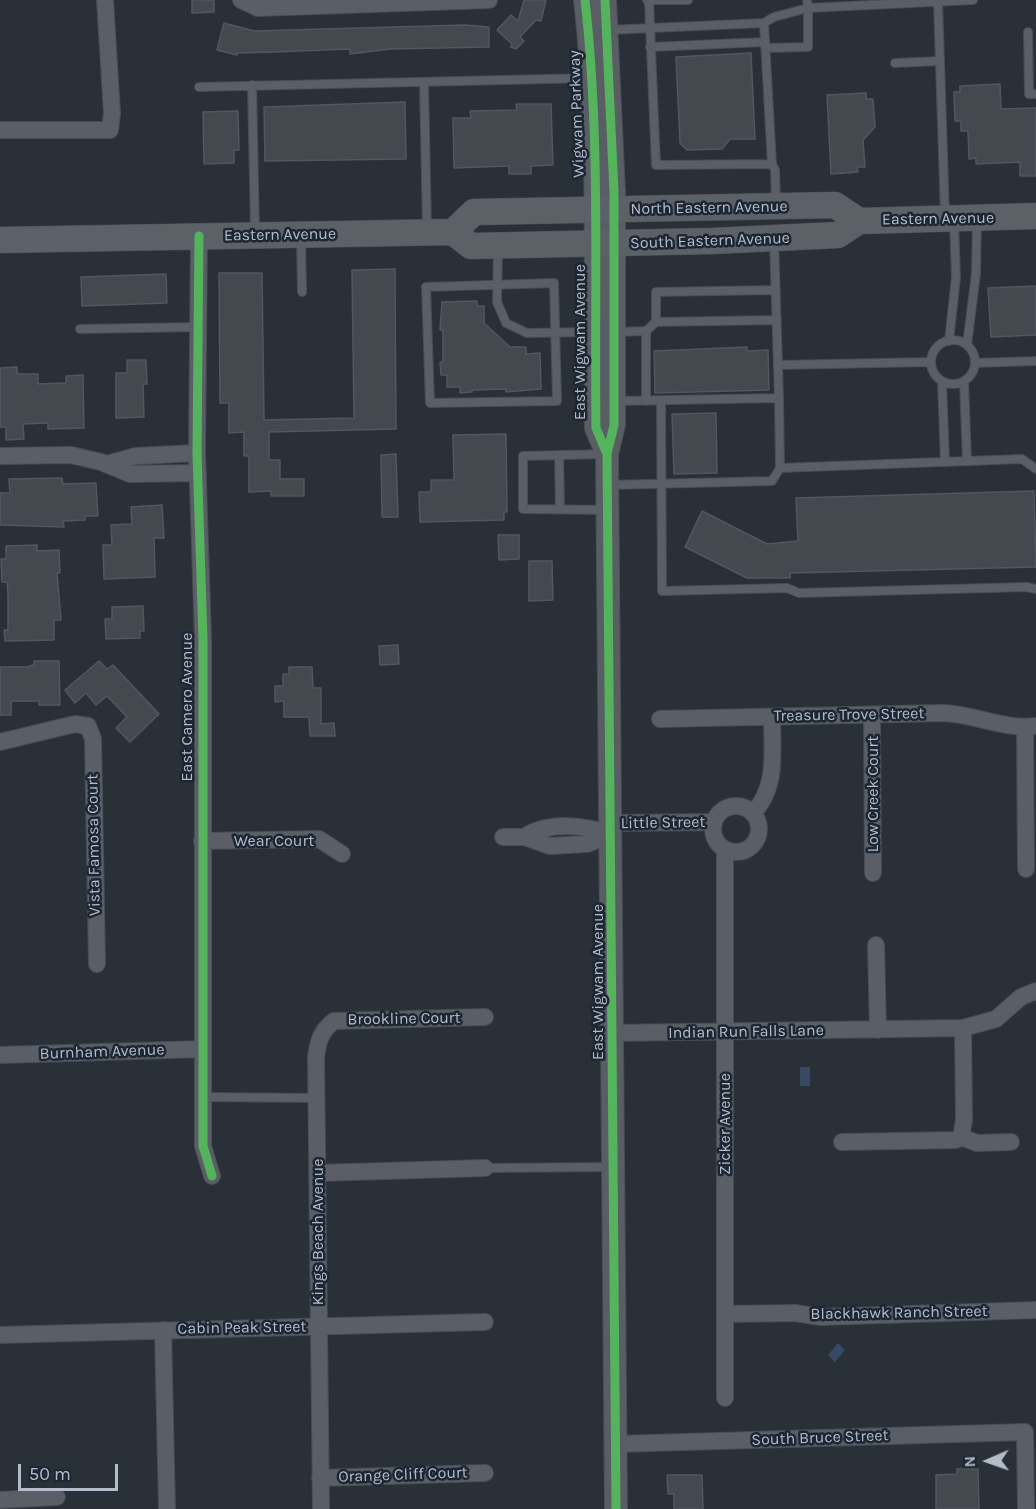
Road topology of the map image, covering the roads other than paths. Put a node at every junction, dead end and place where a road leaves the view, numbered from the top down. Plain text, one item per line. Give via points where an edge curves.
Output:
1 (105, 0) edge
2 (489, 0) edge
3 (585, 0) edge
4 (605, 0) edge
5 (688, 0) edge
6 (973, 0) edge
7 (648, 1) edge
8 (243, 2) edge
9 (938, 2) junction
10 (807, 4) edge
11 (765, 23) junction
12 (650, 28) junction
13 (607, 30) junction
14 (1028, 32) dead end
15 (765, 45) junction
16 (651, 47) junction
17 (940, 61) junction
18 (895, 63) dead end
19 (592, 78) junction
20 (424, 83) junction
21 (252, 85) junction
22 (199, 87) dead end
23 (1036, 94) edge
24 (0, 130) edge
25 (772, 164) junction
26 (777, 206) junction
27 (1026, 217) edge
28 (959, 218) junction
29 (860, 221) junction
30 (604, 227) junction
31 (427, 232) junction
32 (453, 232) junction
33 (301, 234) junction
34 (199, 236) junction
35 (255, 236) junction
36 (774, 239) junction
37 (0, 240) edge
38 (498, 246) junction
39 (496, 284) junction
40 (776, 290) junction
41 (302, 292) dead end
42 (777, 320) junction
43 (656, 322) junction
44 (198, 327) junction
45 (80, 329) dead end
46 (646, 331) junction
47 (604, 332) junction
48 (555, 333) junction
49 (949, 340) junction
50 (967, 345) junction
51 (1036, 361) edge
52 (931, 362) junction
53 (975, 363) junction
54 (778, 364) junction
55 (942, 382) junction
56 (964, 382) junction
57 (779, 398) junction
58 (614, 401) junction
59 (646, 401) junction
60 (661, 401) junction
61 (197, 453) junction
62 (607, 454) junction
63 (148, 455) junction
64 (559, 455) junction
65 (0, 456) edge
66 (967, 461) junction
67 (945, 462) junction
68 (107, 464) junction
69 (780, 468) junction
70 (1036, 469) edge
71 (198, 473) junction
72 (149, 474) junction
73 (662, 484) junction
74 (608, 485) junction
75 (560, 509) junction
76 (609, 510) junction
77 (1036, 589) edge
78 (873, 715) junction
79 (772, 717) junction
80 (660, 719) dead end
81 (1030, 727) edge
82 (0, 742) edge
83 (753, 813) junction
84 (714, 822) junction
85 (612, 829) junction
86 (503, 837) dead end
87 (202, 841) junction
88 (725, 850) junction
89 (342, 854) dead end
90 (1026, 869) dead end
91 (873, 873) dead end
92 (876, 945) dead end
93 (97, 964) dead end
94 (1036, 991) edge
95 (485, 1017) dead end
96 (325, 1028) joint
97 (963, 1028) junction
98 (878, 1030) junction
99 (614, 1033) junction
100 (725, 1033) junction
101 (203, 1049) junction
102 (0, 1054) edge
103 (203, 1097) junction
104 (316, 1098) junction
105 (961, 1137) junction
106 (842, 1142) dead end
107 (1011, 1142) dead end
108 (614, 1167) junction
109 (485, 1168) joint
110 (318, 1173) junction
111 (212, 1176) dead end
112 (1036, 1310) edge
113 (726, 1314) junction
114 (485, 1322) dead end
115 (318, 1326) junction
116 (163, 1330) junction
117 (0, 1335) edge
118 (725, 1398) dead end
119 (616, 1444) junction
120 (485, 1473) dead end
121 (320, 1478) junction
122 (57, 1497) dead end
123 (0, 1500) edge
124 (167, 1509) edge
125 (321, 1509) edge
126 (616, 1509) edge
127 (1026, 1509) edge

1 - 24 street via 110,130
2 - 8 street via 258,8
3 - 19 main road, Wigwam Parkway
4 - 13 main road, Wigwam Parkway
5 - 7 lane
6 - 9 lane
7 - 12 lane
9 - 10 lane
9 - 17 lane
10 - 11 lane
10 - 15 lane via 808,47
11 - 12 lane
11 - 15 lane
12 - 13 lane
12 - 16 lane
13 - 30 main road, Wigwam Parkway
14 - 23 lane via 1029,94
15 - 16 lane
15 - 25 lane
16 - 25 lane via 656,165
17 - 18 lane
17 - 28 lane
19 - 20 lane
19 - 30 main road, Wigwam Parkway
20 - 21 lane
20 - 31 lane
21 - 22 lane
21 - 35 lane
25 - 26 lane
26 - 29 main road, North Eastern Avenue via 835,205
26 - 30 main road, North Eastern Avenue
27 - 28 main road, Eastern Avenue
28 - 29 main road, Eastern Avenue
28 - 49 lane
28 - 50 lane via 976,284
29 - 36 main road, South Eastern Avenue via 838,235
30 - 32 main road, North Eastern Avenue via 474,212
30 - 36 main road, South Eastern Avenue
30 - 38 main road, South Eastern Avenue
30 - 47 main road, East Wigwam Avenue
31 - 32 main road, Eastern Avenue
31 - 33 main road, Eastern Avenue
32 - 38 main road, South Eastern Avenue via 471,246
33 - 35 main road, Eastern Avenue
33 - 41 lane
34 - 35 main road, Eastern Avenue
34 - 37 main road, Eastern Avenue
34 - 44 street, East Camero Avenue
36 - 40 lane
38 - 39 lane
39 - 48 lane via 499,312 506,323 527,333
39 - 48 lane via 554,283
39 - 48 lane via 426,287 430,403 557,401
40 - 42 lane
40 - 43 lane via 656,292
42 - 43 lane
42 - 54 lane
43 - 46 lane
44 - 45 lane
44 - 61 street, East Camero Avenue
46 - 47 lane
46 - 59 lane
47 - 48 lane
47 - 58 main road, East Wigwam Avenue
47 - 62 main road, East Wigwam Avenue via 596,428
49 - 50 lane
49 - 52 lane via 937,347
50 - 53 lane via 974,353
51 - 53 lane
52 - 54 lane
52 - 55 lane
53 - 56 lane
54 - 57 lane
55 - 56 lane
55 - 67 lane
56 - 66 lane
57 - 60 lane
57 - 69 lane
58 - 59 lane
58 - 62 main road, East Wigwam Avenue via 614,425
59 - 60 lane
60 - 73 lane
61 - 63 street
61 - 71 street, East Camero Avenue
62 - 64 lane
62 - 74 main road, East Wigwam Avenue
63 - 68 street
63 - 72 lane
64 - 75 lane
64 - 75 lane via 523,456 524,509
65 - 68 street via 71,455
66 - 67 lane
66 - 70 lane via 1022,459
67 - 69 lane
68 - 72 street via 130,474
69 - 73 lane via 772,481
71 - 72 street
71 - 87 street, East Camero Avenue
73 - 74 lane
73 - 77 lane via 663,591
74 - 76 main road, East Wigwam Avenue
75 - 76 lane
76 - 85 main road, East Wigwam Avenue
78 - 79 street, Treasure Trove Street
78 - 81 street, Treasure Trove Street via 959,713 998,724
78 - 91 street, Low Creek Court
79 - 80 street, Treasure Trove Street
79 - 83 street via 769,790
81 - 90 street
82 - 93 street, Vista Famosa Court via 75,724 88,726 93,739
83 - 84 street via 732,806 719,813
83 - 88 street via 759,826 757,840 746,850
84 - 85 street, Little Street
84 - 88 street via 715,840
85 - 86 street, Little Street via 587,844 550,846 524,837
85 - 99 main road, East Wigwam Avenue
87 - 89 street, Wear Court via 319,839
87 - 101 street, East Camero Avenue
88 - 100 street, Zicker Avenue
92 - 98 street
94 - 97 street, Indian Run Falls Lane via 1021,997 996,1019
95 - 96 street, Brookline Court via 334,1021
96 - 104 street, Kings Beach Avenue via 316,1057
97 - 98 street, Indian Run Falls Lane
97 - 105 street
98 - 100 street, Indian Run Falls Lane
99 - 100 street, Indian Run Falls Lane
99 - 108 main road, East Wigwam Avenue
100 - 113 street, Zicker Avenue
101 - 102 street, Burnham Avenue
101 - 103 street, East Camero Avenue
103 - 104 lane
103 - 111 street, East Camero Avenue via 203,1146
104 - 110 street, Kings Beach Avenue
105 - 106 street
105 - 107 street via 977,1143
108 - 109 lane
108 - 119 main road, East Wigwam Avenue
109 - 110 street
110 - 115 street, Kings Beach Avenue
112 - 113 street, Blackhawk Ranch Street via 821,1317 795,1313
113 - 118 street, Zicker Avenue
114 - 115 street, Cabin Peak Street
115 - 116 street, Cabin Peak Street
115 - 121 street, Kings Beach Avenue
116 - 117 street, Cabin Peak Street
116 - 124 street
119 - 126 main road, East Wigwam Avenue
119 - 127 street, South Bruce Street via 1025,1432
120 - 121 street, Orange Cliff Court
121 - 125 street, Kings Beach Avenue
122 - 123 street

